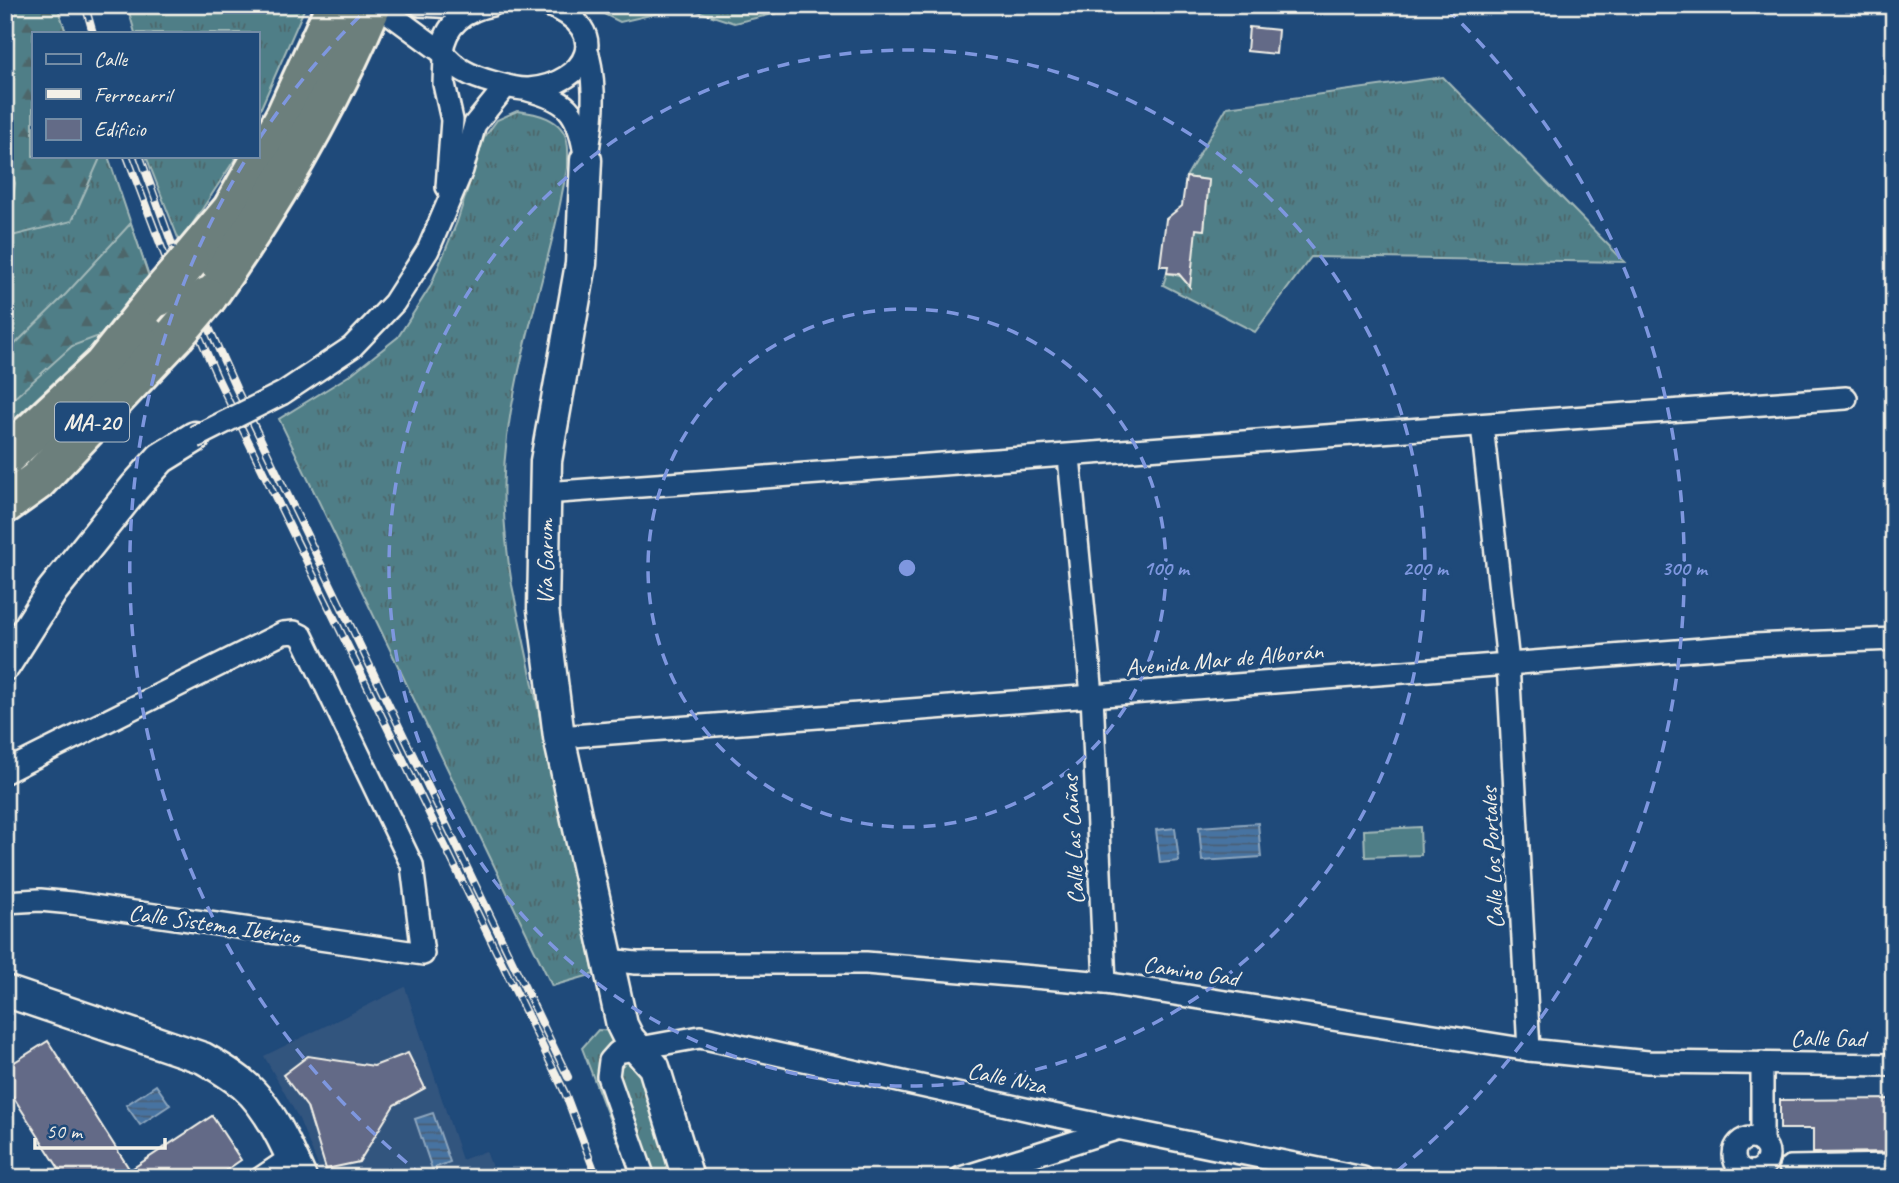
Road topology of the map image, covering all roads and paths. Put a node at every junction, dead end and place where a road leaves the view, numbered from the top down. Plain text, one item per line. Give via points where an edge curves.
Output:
1 (372, 5) edge
2 (378, 5) edge
3 (420, 5) edge
4 (548, 5) edge
5 (483, 7) edge
6 (583, 15) edge
7 (340, 25) edge
8 (444, 54) junction
9 (588, 54) junction
10 (516, 88) junction
11 (586, 160) junction
12 (445, 207) junction
13 (1846, 398) dead end
14 (1482, 425) junction
15 (195, 437) joint
16 (5, 457) edge
17 (1069, 457) junction
18 (37, 481) junction
19 (545, 493) junction
20 (5, 504) edge
21 (5, 523) edge
22 (1894, 639) edge
23 (1508, 663) junction
24 (5, 664) edge
25 (1093, 695) junction
26 (559, 737) junction
27 (5, 772) edge
28 (5, 902) edge
29 (609, 960) junction
30 (1105, 983) junction
31 (5, 991) edge
32 (641, 1049) junction
33 (1529, 1050) junction
34 (1762, 1063) junction
35 (1894, 1065) edge
36 (1043, 1113) junction
37 (1119, 1128) junction
38 (1762, 1142) junction
39 (1045, 1150) junction
40 (1894, 1165) edge
41 (1790, 1167) dead end
42 (296, 1168) edge
43 (1762, 1174) edge
44 (261, 1178) edge
45 (644, 1178) edge
46 (688, 1178) edge
47 (961, 1178) edge
48 (1363, 1178) edge

1 - 7 highway, MA-20
2 - 8 street, Vía Garum
3 - 5 street
4 - 6 street
5 - 8 street via 458,18 444,40
6 - 9 street, Vía Garum
7 - 16 highway, MA-20, bridge via 232,210 102,367
7 - 18 highway, MA-20, bridge via 307,144 252,233 176,335
8 - 10 street, Vía Garum via 453,66 472,77
8 - 12 street via 444,84 452,120
9 - 10 street via 571,75 549,85
9 - 11 street, Vía Garum via 594,86
10 - 11 street, Vía Garum via 554,97 574,113
10 - 12 street via 475,124
11 - 19 street, Vía Garum via 581,264 546,461
12 - 15 street, bridge via 428,250 394,303 352,347 283,393
13 - 14 street
14 - 17 street
14 - 23 street, Calle Los Portales
15 - 24 street via 161,457 135,486 52,591
17 - 19 street
17 - 25 street, Calle Las Cañas
18 - 20 highway, MA-20
18 - 21 highway
19 - 26 street, Vía Garum via 544,609
22 - 23 street, Avenida Mar de Alborán
23 - 25 street, Avenida Mar de Alborán
23 - 33 street, Calle Los Portales
25 - 26 street, Avenida Mar de Alborán
25 - 30 street, Calle Las Cañas
26 - 29 street, Vía Garum
27 - 28 street, Calle Sistema Ibérico via 294,632 302,636 412,865 423,954 72,903
29 - 30 street, Camino Gad via 866,963
29 - 32 street, Vía Garum via 622,1025
30 - 33 street, Camino Gad
31 - 42 street via 203,1058 247,1086
32 - 36 street, Calle Niza via 700,1037
32 - 45 street, Calle Niza via 618,1052 610,1061 608,1076
32 - 46 street, Vía Garum via 654,1067
33 - 34 street, Camino Gad via 1647,1062
34 - 35 street, Calle Gad
34 - 38 street
36 - 37 street, Calle Niza
36 - 39 street
37 - 39 street
37 - 48 street, Calle Niza
38 - 43 street via 1768,1156
38 - 43 street via 1744,1140 1734,1155 1744,1171
39 - 47 street
40 - 41 street
42 - 44 street

